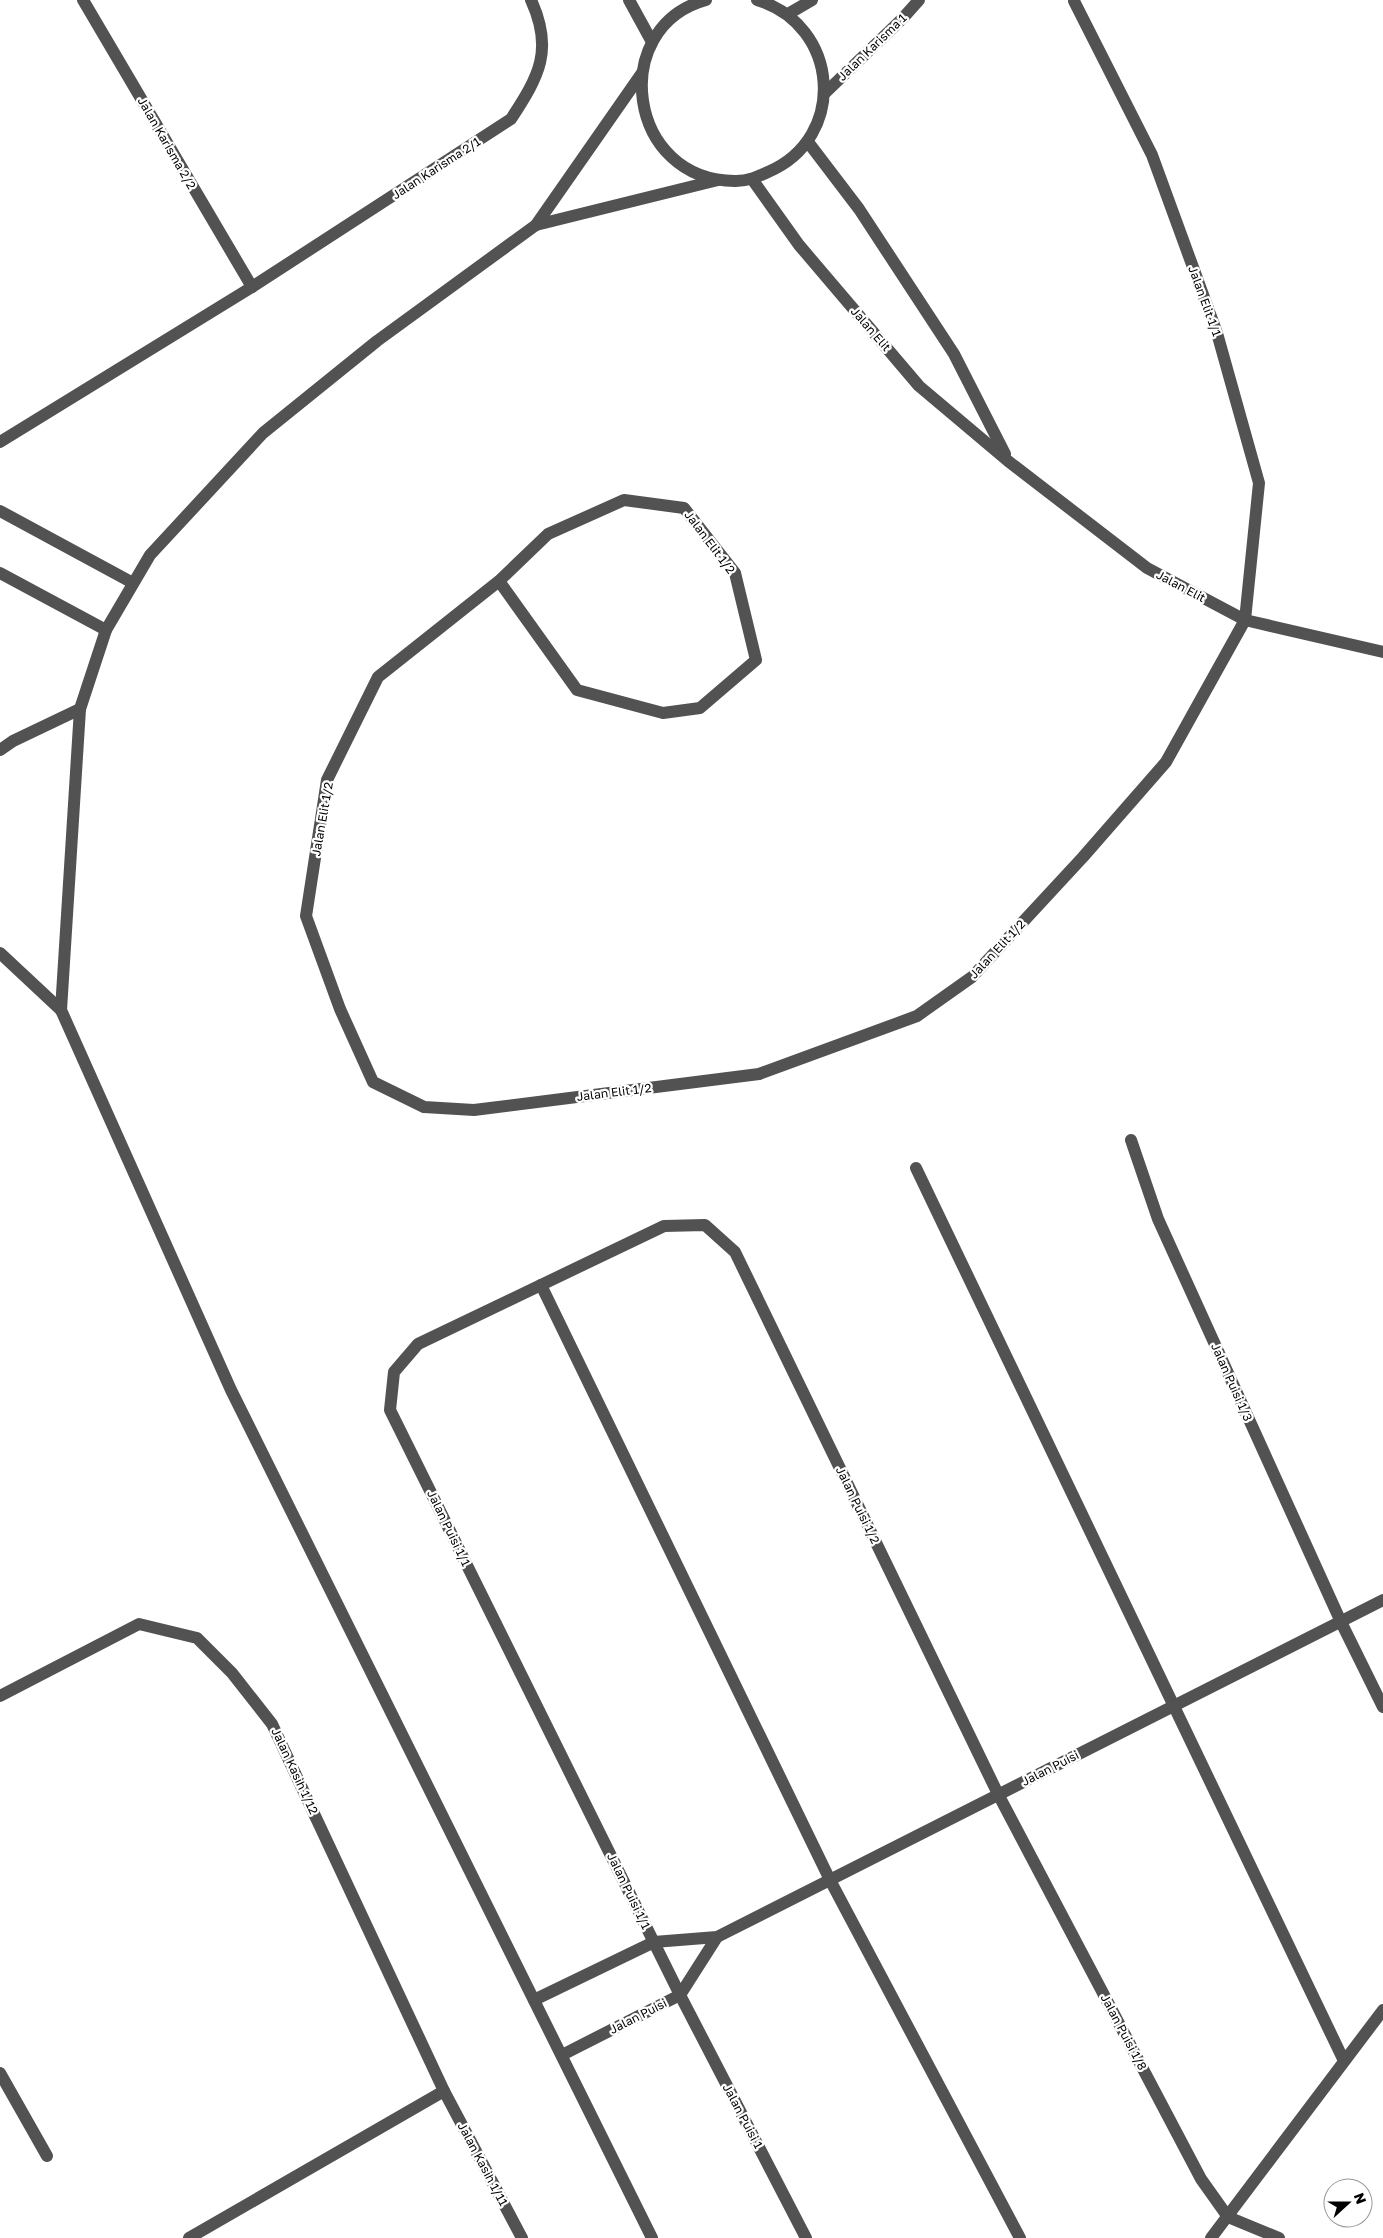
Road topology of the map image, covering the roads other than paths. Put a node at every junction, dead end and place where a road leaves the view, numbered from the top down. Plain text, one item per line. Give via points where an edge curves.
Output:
1 (83, 0) edge
2 (531, 0) edge
3 (629, 0) edge
4 (704, 0) edge
5 (757, 0) edge
6 (812, 0) edge
7 (919, 0) edge
8 (1074, 1) edge
9 (788, 14) junction
10 (652, 42) junction
11 (642, 73) junction
12 (825, 93) junction
13 (808, 142) junction
14 (752, 179) junction
15 (720, 180) junction
16 (536, 225) junction
17 (252, 287) junction
18 (0, 442) edge
19 (1008, 461) junction
20 (0, 511) edge
21 (0, 573) edge
22 (499, 581) junction
23 (133, 583) junction
24 (1245, 620) junction
25 (106, 630) junction
26 (1383, 652) edge
27 (80, 709) junction
28 (0, 750) edge
29 (0, 953) edge
30 (61, 1010) junction
31 (1131, 1140) dead end
32 (916, 1168) dead end
33 (705, 1225) joint
34 (541, 1285) junction
35 (1383, 1600) edge
36 (1340, 1622) junction
37 (0, 1696) edge
38 (1174, 1706) junction
39 (1383, 1707) edge
40 (998, 1794) junction
41 (830, 1880) junction
42 (717, 1937) junction
43 (654, 1942) junction
44 (680, 1995) junction
45 (534, 2000) junction
46 (1383, 2010) edge
47 (562, 2055) junction
48 (1344, 2061) junction
49 (0, 2073) edge
50 (444, 2091) junction
51 (47, 2156) dead end
52 (1228, 2216) junction
53 (190, 2238) edge
54 (522, 2238) edge
55 (652, 2238) edge
56 (806, 2238) edge
57 (1020, 2238) edge
58 (1212, 2238) edge
59 (1279, 2238) edge

1 - 17 street, Jalan Karisma 2/2
2 - 17 street, Jalan Karisma 2/1 via 544,49 533,86 511,119
3 - 10 street
4 - 10 street via 677,15
5 - 9 street
6 - 9 street
7 - 12 street, Jalan Karisma 1
8 - 24 street, Jalan Elit 1/1 via 1152,156 1217,333 1259,483
9 - 12 street via 805,31 816,50 823,71
10 - 11 street
11 - 15 street via 641,98 646,121 658,143 675,161 696,174
11 - 16 street
12 - 13 street via 820,119
13 - 14 street via 783,166
13 - 19 street, Jalan Elit via 859,209 954,354
14 - 15 street
14 - 19 street, Jalan Elit via 799,246 919,386
15 - 16 street
16 - 23 street via 377,341 263,433 150,555
17 - 18 street, Jalan Karisma 2/1
19 - 24 street, Jalan Elit via 1147,568
20 - 23 street
21 - 25 street
22 - 22 street, Jalan Elit 1/2 via 577,690 663,713 700,708 756,660 735,573 684,508 624,500 548,534
22 - 24 street, Jalan Elit 1/2 via 378,677 327,780 306,916 340,1009 373,1082 424,1107 474,1110 759,1074 917,1016 972,977 1166,762
23 - 25 street
24 - 26 street, Jalan Elit
25 - 27 street
27 - 28 street
27 - 30 street
29 - 30 street
30 - 45 street via 231,1390
31 - 36 street, Jalan Puisi 1/3 via 1158,1219
32 - 38 street
33 - 34 street, Jalan Puisi 1/1 via 664,1226
33 - 40 street, Jalan Puisi 1/2 via 735,1252
34 - 41 street
34 - 43 street, Jalan Puisi 1/1 via 418,1344 394,1372 390,1410
35 - 36 street, Jalan Puisi
36 - 38 street, Jalan Puisi
36 - 39 street, Jalan Puisi 1/3
37 - 50 street, Jalan Kasih 1/12 via 139,1624 197,1638 232,1673 272,1724
38 - 40 street, Jalan Puisi
38 - 48 street
40 - 41 street, Jalan Puisi
40 - 52 street, Jalan Puisi 1/8 via 1202,2179
41 - 42 street, Jalan Puisi
41 - 57 street
42 - 43 street, Jalan Puisi
42 - 44 street, Jalan Puisi
43 - 44 street, Jalan Puisi 1/1
43 - 45 street, Jalan Puisi
44 - 47 street, Jalan Puisi
44 - 56 street, Jalan Puisi 1
45 - 47 street
46 - 48 street
47 - 55 street
48 - 52 street
49 - 51 street
50 - 53 street
50 - 54 street, Jalan Kasih 1/11
52 - 58 street
52 - 59 street

